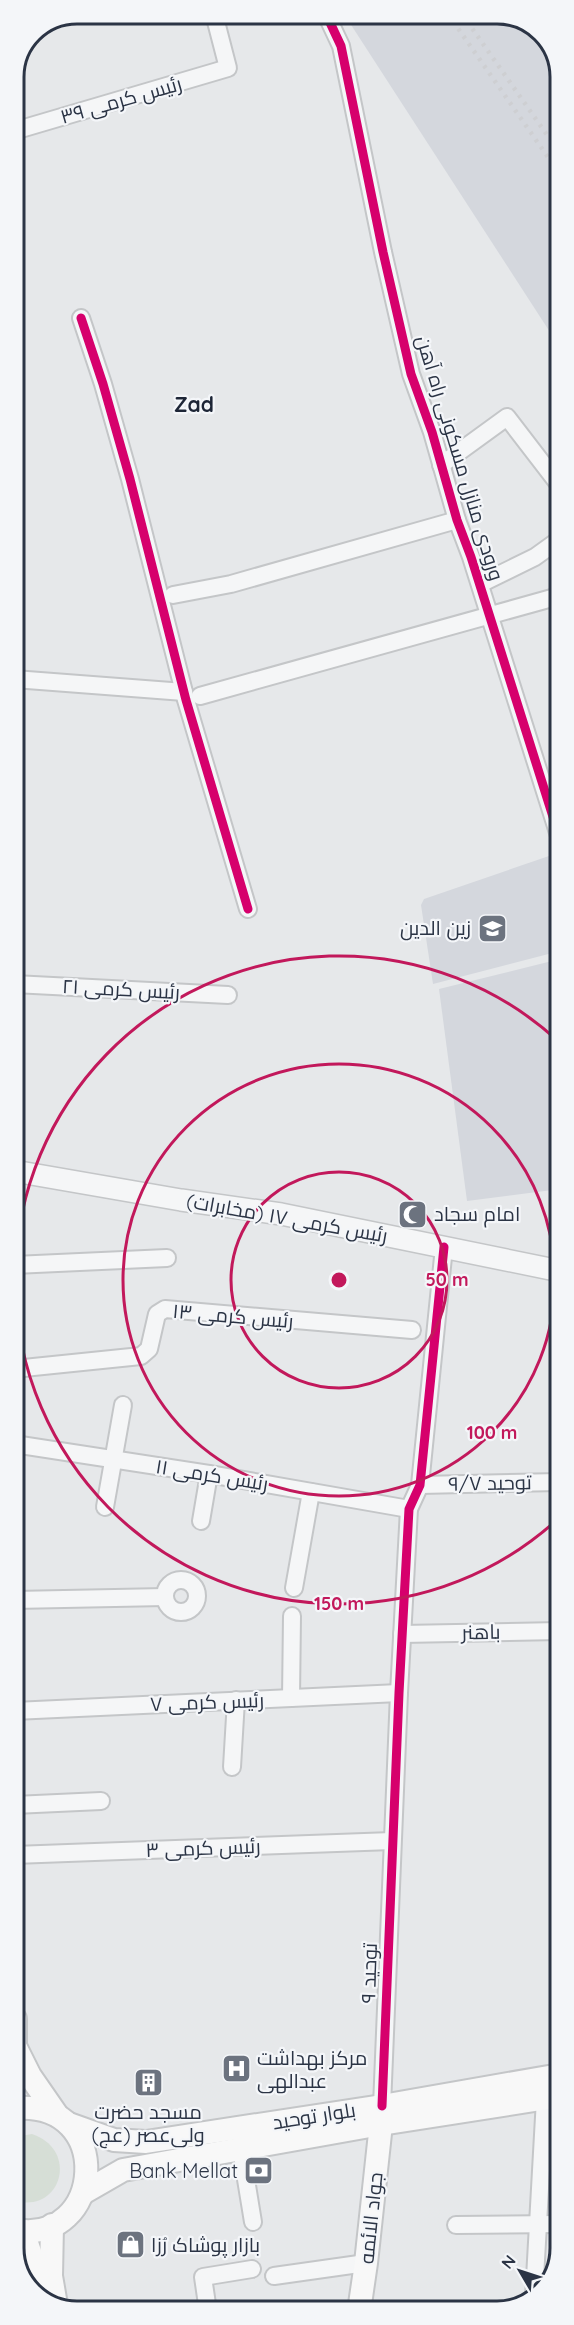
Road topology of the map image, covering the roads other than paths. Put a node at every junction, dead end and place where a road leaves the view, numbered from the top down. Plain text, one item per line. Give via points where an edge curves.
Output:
1 (217, 24) edge
2 (331, 24) edge
3 (24, 128) edge
4 (81, 318) dead end
5 (441, 465) junction
6 (550, 473) edge
7 (456, 520) junction
8 (550, 546) edge
9 (480, 584) junction
10 (172, 595) dead end
11 (550, 599) edge
12 (489, 616) junction
13 (24, 680) edge
14 (192, 694) junction
15 (550, 808) edge
16 (248, 909) dead end
17 (24, 985) edge
18 (228, 995) dead end
19 (24, 1173) edge
20 (444, 1247) junction
21 (167, 1258) dead end
22 (24, 1265) edge
23 (550, 1268) edge
24 (412, 1330) dead end
25 (24, 1368) edge
26 (123, 1405) dead end
27 (24, 1446) edge
28 (112, 1459) junction
29 (209, 1474) junction
30 (550, 1482) edge
31 (420, 1485) junction
32 (311, 1492) junction
33 (105, 1507) dead end
34 (409, 1509) junction
35 (201, 1521) dead end
36 (294, 1588) dead end
37 (165, 1597) dead end
38 (24, 1600) edge
39 (292, 1616) dead end
40 (550, 1631) edge
41 (402, 1634) junction
42 (399, 1693) junction
43 (291, 1698) junction
44 (236, 1700) junction
45 (24, 1711) edge
46 (232, 1767) dead end
47 (101, 1801) dead end
48 (24, 1805) edge
49 (392, 1841) junction
50 (24, 1855) edge
51 (24, 2066) edge
52 (550, 2077) edge
53 (550, 2097) edge
54 (24, 2107) edge
55 (381, 2115) junction
56 (63, 2120) junction
57 (550, 2122) edge
58 (241, 2149) junction
59 (82, 2193) junction
60 (253, 2222) dead end
61 (538, 2223) junction
62 (550, 2224) edge
63 (52, 2225) junction
64 (456, 2225) dead end
65 (24, 2230) edge
66 (24, 2243) edge
67 (366, 2263) junction
68 (252, 2269) dead end
69 (274, 2276) dead end
70 (535, 2285) edge
71 (40, 2286) edge
72 (54, 2296) edge
73 (207, 2301) edge
74 (360, 2301) edge

1 - 3 street, رئیس کرمی ۳۹ via 228,68
2 - 5 street, ورودی منازل مسکونی راه آهن via 341,46 411,374
4 - 14 street
5 - 6 street via 507,417
5 - 7 street, ورودی منازل مسکونی راه آهن
7 - 9 street, ورودی منازل مسکونی راه آهن
7 - 10 street via 231,584
8 - 9 street
9 - 12 street, ورودی منازل مسکونی راه آهن
11 - 12 street
12 - 14 street
12 - 15 street, ورودی منازل مسکونی راه آهن
13 - 14 street
14 - 16 street
17 - 18 street, رئیس کرمی ۲۱
19 - 20 street, رئیس کرمی ۱۷ (مخابرات) via 281,1214
20 - 23 street, رئیس کرمی ۱۷ (مخابرات)
20 - 31 street
21 - 22 street
24 - 25 street, رئیس کرمی ۱۳ via 165,1309 157,1314 149,1349 141,1356
26 - 28 street
27 - 28 street, رئیس کرمی ۱۱
28 - 29 street, رئیس کرمی ۱۱
28 - 33 street
29 - 32 street, رئیس کرمی ۱۱
29 - 35 street
30 - 31 street, توحید ۹/۷
31 - 34 street
32 - 34 street, رئیس کرمی ۱۱
32 - 36 street
34 - 41 street, توحید ۹
37 - 38 street
39 - 43 street
40 - 41 street, باهنر
41 - 42 street, توحید ۹
42 - 43 street, رئیس کرمی ۷
42 - 49 street, توحید ۹
43 - 44 street, رئیس کرمی ۷
44 - 45 street, رئیس کرمی ۷
44 - 46 street
47 - 48 street
49 - 50 street, رئیس کرمی ۳
49 - 55 street, توحید ۹
51 - 56 main road
52 - 55 main road, بلوار توحید
53 - 55 main road, بلوار توحید
54 - 56 main road, بلوار توحید via 43,2109
55 - 56 main road, بلوار توحید via 146,2142 114,2140
55 - 58 main road, بلوار توحید
55 - 67 main road, جواد الائمه
56 - 59 main road via 78,2136 86,2157 87,2179
57 - 61 street
58 - 59 main road, بلوار توحید via 123,2170
58 - 60 street
59 - 63 main road via 75,2206
61 - 62 street
61 - 64 street
61 - 70 street
63 - 65 main road
63 - 72 main road
66 - 71 main road
67 - 69 street
67 - 74 main road, جواد الائمه
68 - 73 street via 203,2277

